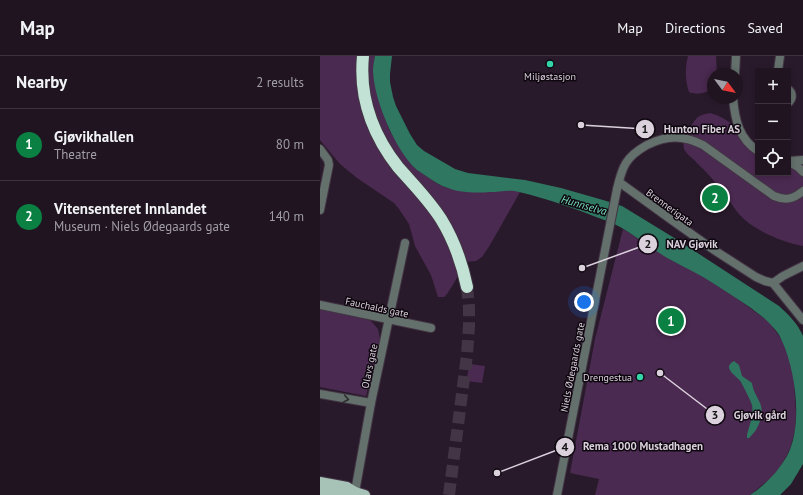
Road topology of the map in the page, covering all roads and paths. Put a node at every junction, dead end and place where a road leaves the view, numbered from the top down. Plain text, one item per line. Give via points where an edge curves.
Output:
1 (363, 56) edge
2 (736, 56) edge
3 (780, 56) edge
4 (735, 68) edge
5 (778, 68) edge
6 (734, 104) edge
7 (320, 149) edge
8 (755, 149) edge
9 (803, 160) edge
10 (791, 161) edge
11 (791, 163) edge
12 (803, 172) edge
13 (619, 182) junction
14 (803, 191) edge
15 (320, 210) edge
16 (405, 243) dead end
17 (803, 266) edge
18 (773, 283) junction
19 (467, 287) tunnel mouth
20 (320, 305) edge
21 (389, 319) junction
22 (803, 320) edge
23 (431, 328) dead end
24 (320, 394) edge
25 (371, 403) junction
26 (320, 482) edge
27 (320, 491) edge
28 (355, 492) junction
29 (365, 495) edge
30 (557, 495) edge

1 - 19 highway via 365,99 378,137 440,219 456,248
2 - 4 street
3 - 5 street
6 - 8 street via 740,131 746,142
7 - 15 street via 329,165
9 - 10 street
11 - 12 street
13 - 14 street, Niels Ødegaards gate via 626,164 634,153 654,142 678,137 703,145 774,196 790,199
13 - 18 street, Brennerigata via 714,250 756,277
13 - 30 street, Niels Ødegaards gate
16 - 21 street, Olavs gate
17 - 18 street
18 - 22 street
20 - 21 street, Fauchalds gate
21 - 23 street, Fauchalds gate
21 - 25 street, Olavs gate
24 -> 25 street
25 - 28 street, Olavs gate
26 - 28 main road via 347,487
27 - 28 main road via 345,494
28 - 29 main road

